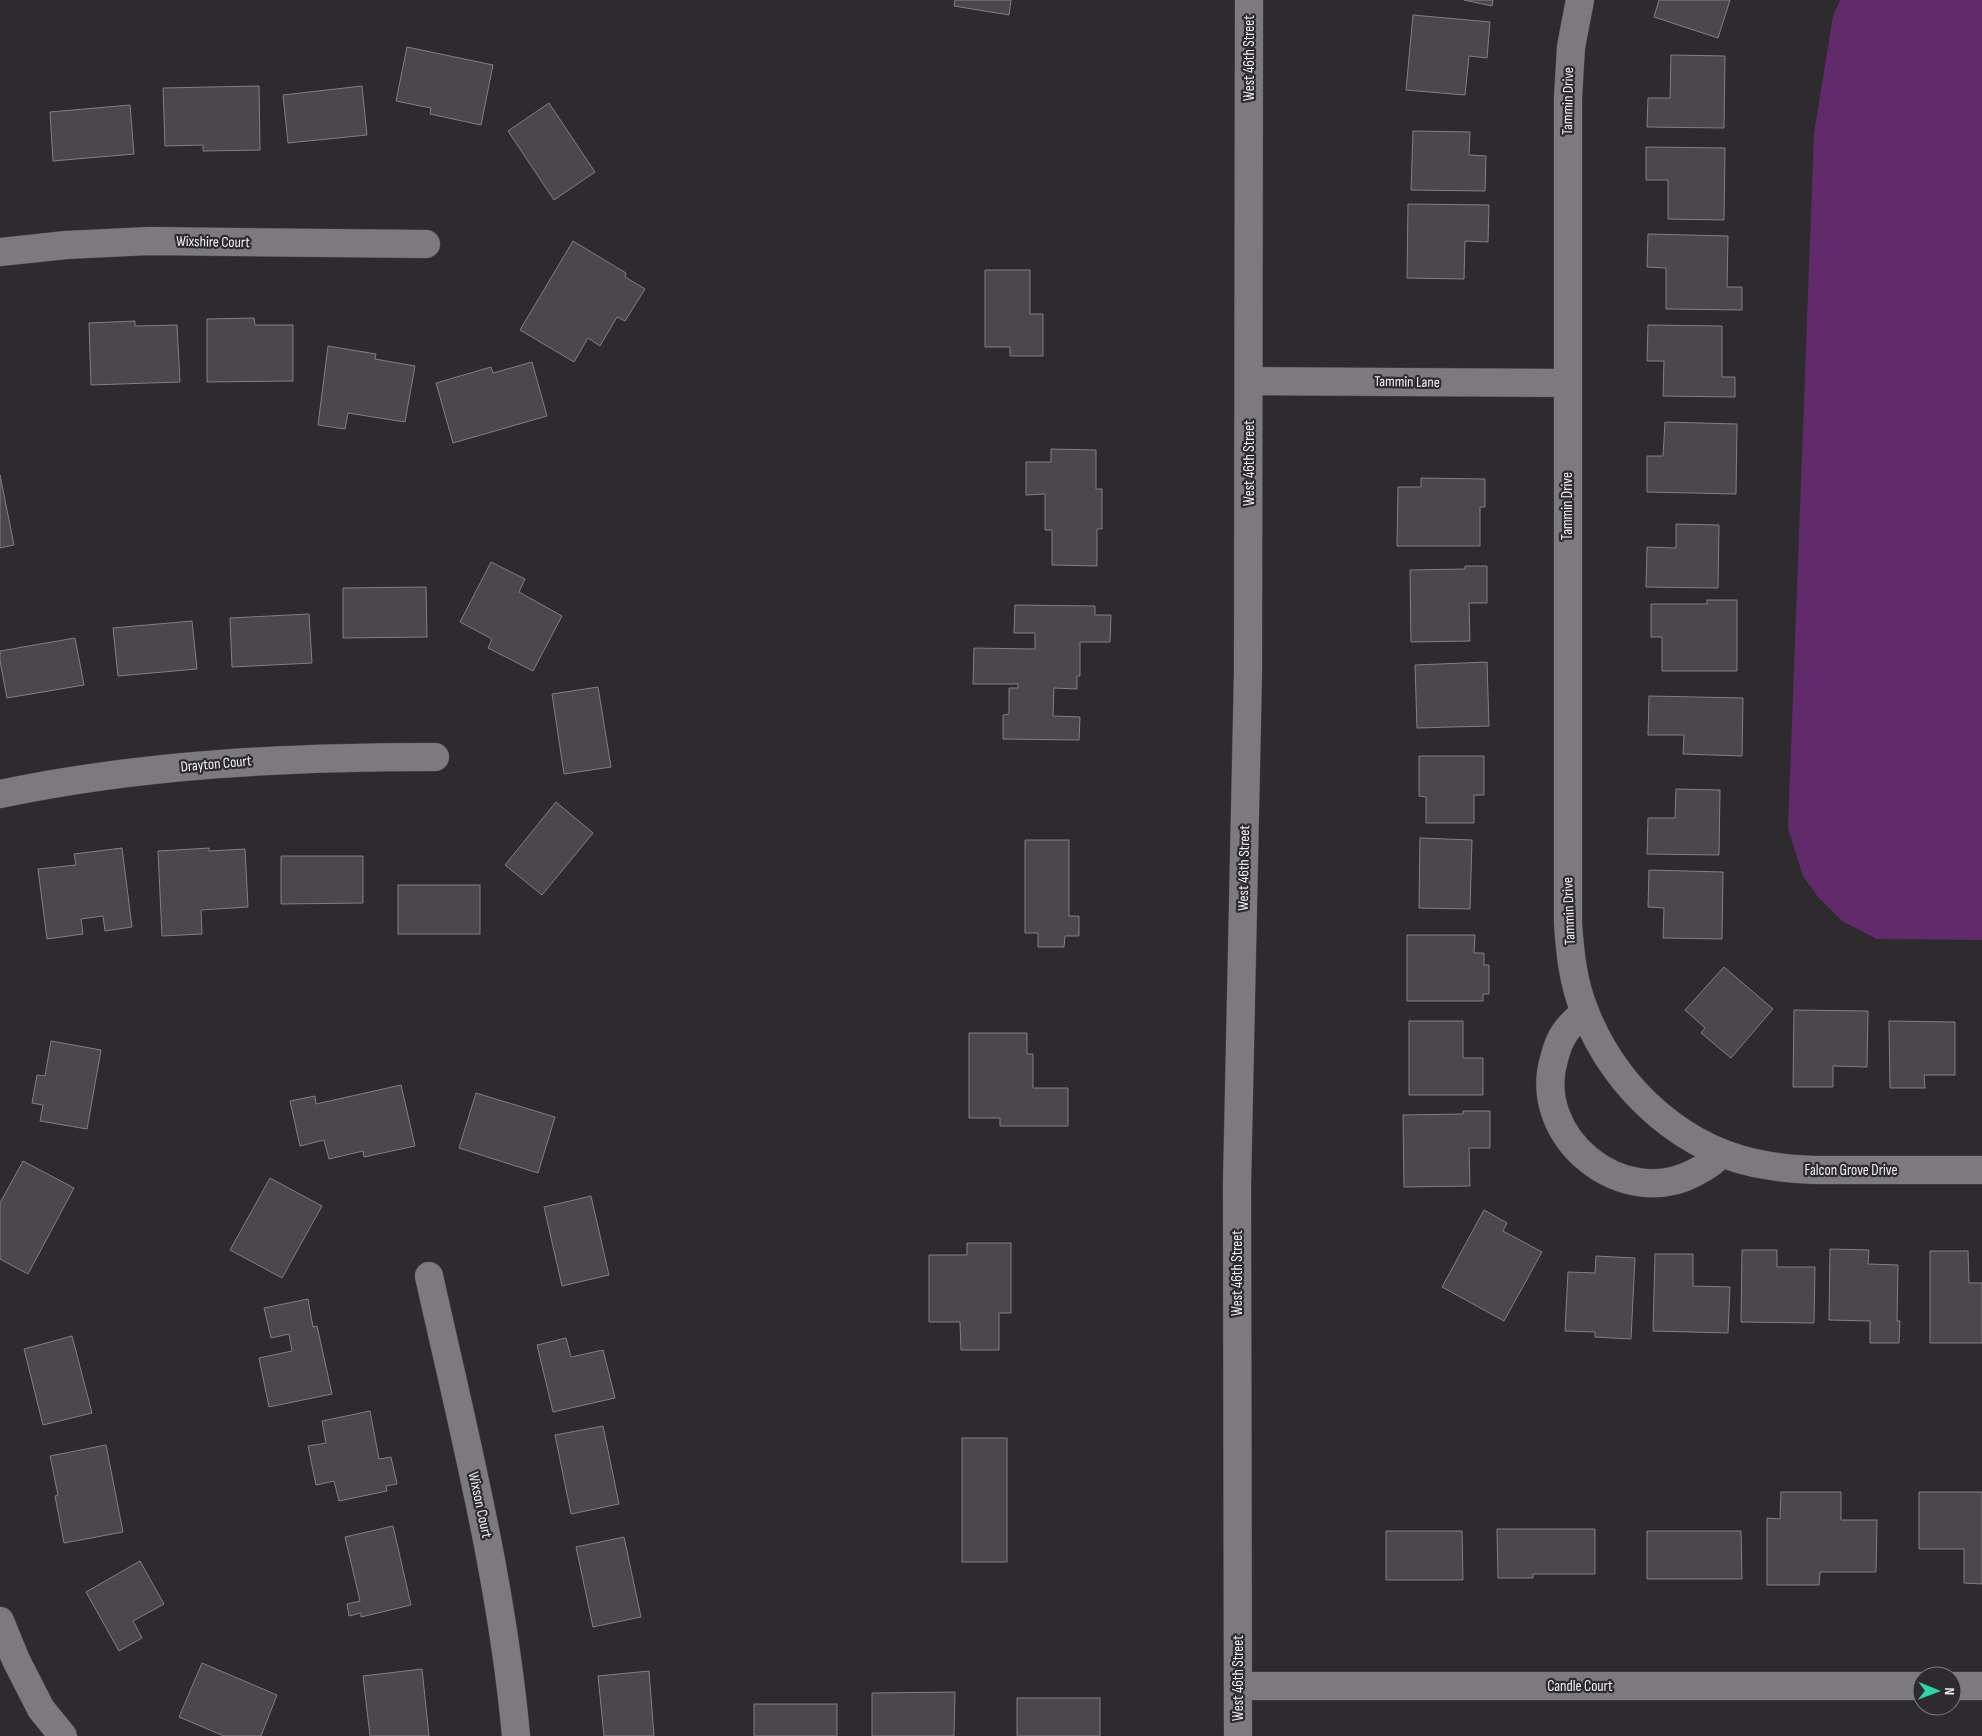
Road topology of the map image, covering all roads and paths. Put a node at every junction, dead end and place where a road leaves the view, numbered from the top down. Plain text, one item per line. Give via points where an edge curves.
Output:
1 (1249, 0) edge
2 (1580, 0) edge
3 (426, 244) dead end
4 (0, 252) edge
5 (1249, 381) junction
6 (1566, 383) junction
7 (435, 757) dead end
8 (0, 794) edge
9 (1584, 1012) junction
10 (1721, 1152) junction
11 (1982, 1170) edge
12 (429, 1276) dead end
13 (0, 1620) edge
14 (1238, 1686) junction
15 (1912, 1686) edge
16 (1962, 1686) edge
17 (1982, 1686) edge
18 (63, 1736) edge
19 (516, 1736) edge
20 (1238, 1736) edge

1 - 5 street, West 46th Street
2 - 6 street, Tammin Drive via 1569,64
3 - 4 street, Wixshire Court via 149,241 74,244
5 - 6 street, Tammin Lane
5 - 14 street, West 46th Street via 1248,681 1237,1185
6 - 9 street, Tammin Drive via 1568,923 1574,974
7 - 8 street, Drayton Court via 297,758 211,763
9 - 10 street, Falcon Grove Drive via 1608,1058 1650,1108 1676,1129
9 - 10 street via 1563,1035 1551,1068 1550,1087 1558,1120 1580,1153 1595,1166 1621,1179 1650,1183 1680,1179 1705,1167
10 - 11 street, Falcon Grove Drive via 1769,1166 1802,1170
12 - 19 street, Wixson Court via 492,1559
13 - 18 street via 41,1709
14 - 15 street, Candle Court
14 - 20 street, West 46th Street
16 - 17 street

